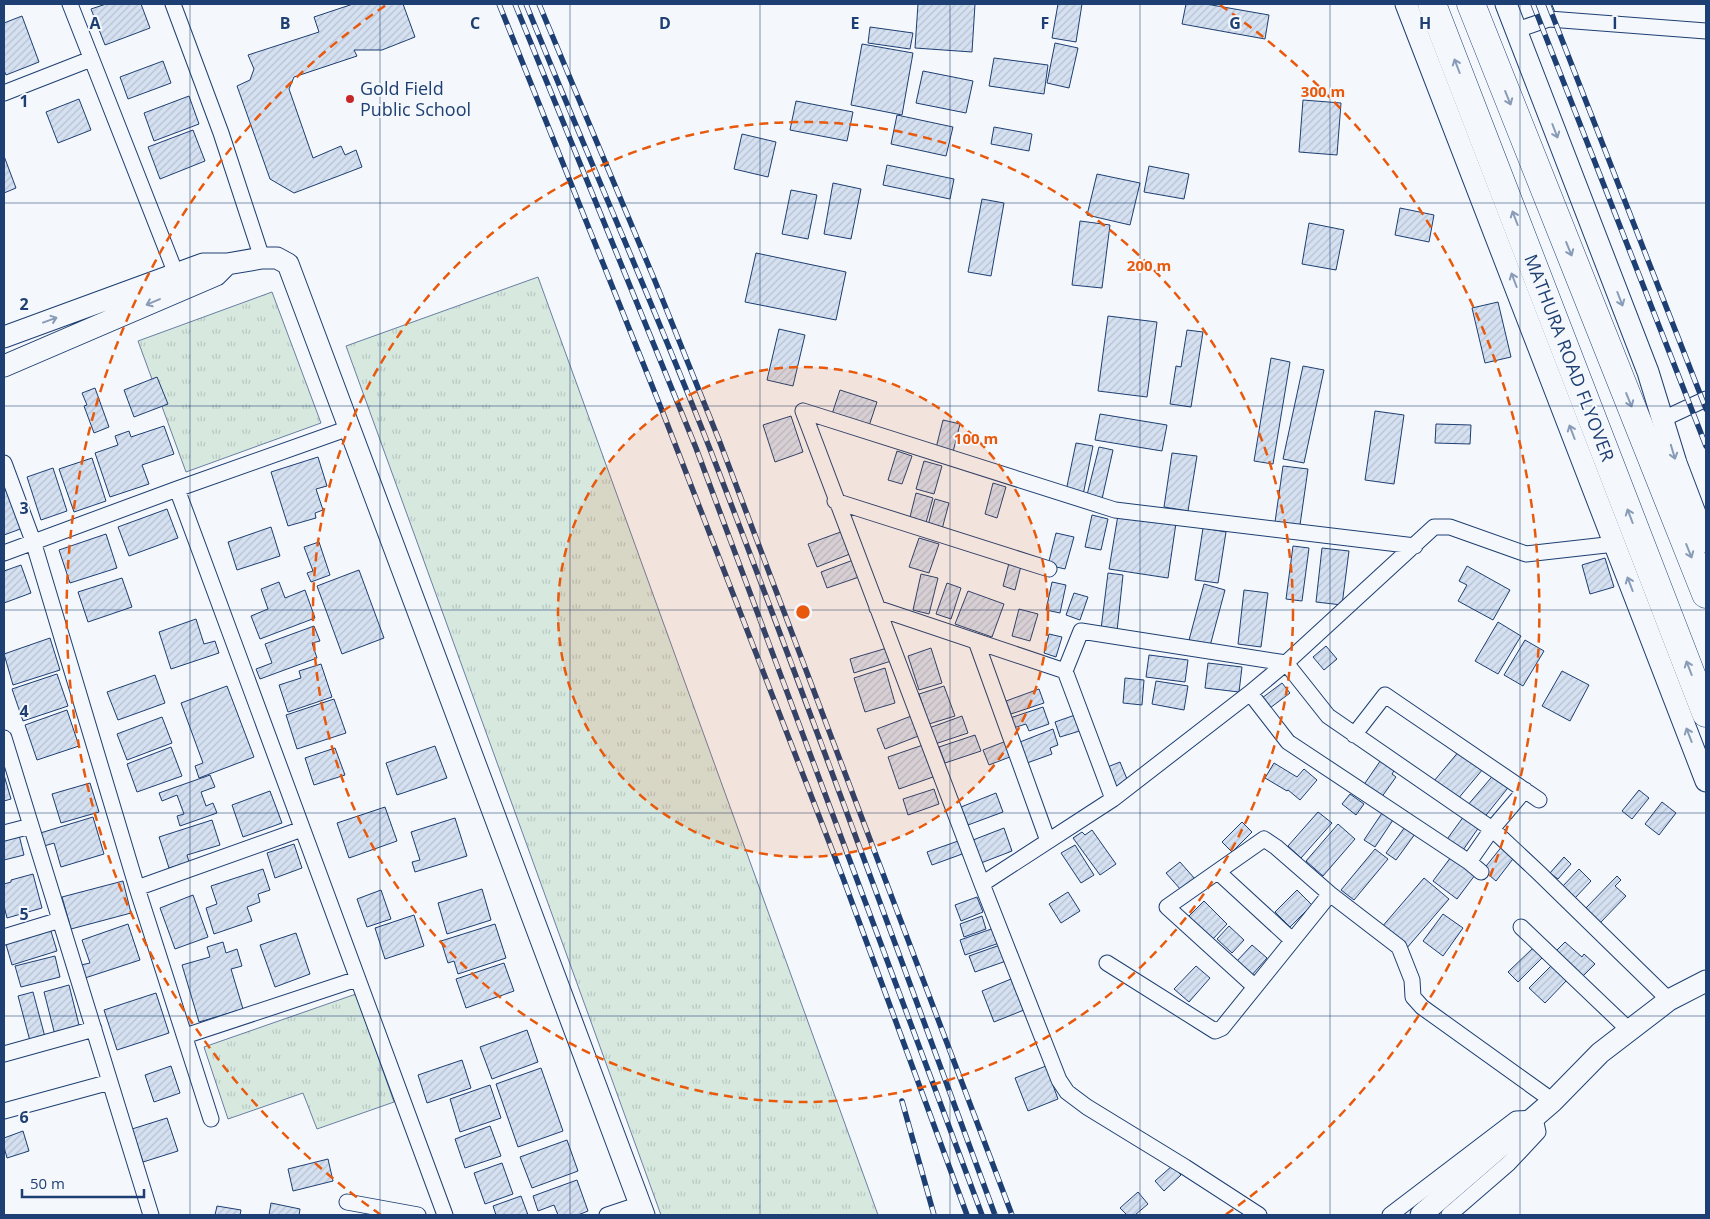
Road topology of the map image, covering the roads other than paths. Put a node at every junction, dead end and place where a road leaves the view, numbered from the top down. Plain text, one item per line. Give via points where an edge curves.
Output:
1 (70, 4) edge
2 (173, 4) edge
3 (1406, 4) edge
4 (1471, 4) edge
5 (1506, 4) edge
6 (1543, 4) edge
7 (1435, 11) edge
8 (1549, 19) junction
9 (1517, 30) junction
10 (1706, 31) edge
11 (91, 59) junction
12 (4, 93) edge
13 (262, 258) junction
14 (178, 282) junction
15 (4, 336) edge
16 (4, 366) edge
17 (1706, 399) edge
18 (1663, 419) junction
19 (349, 428) junction
20 (4, 463) edge
21 (177, 489) junction
22 (836, 501) junction
23 (1702, 521) edge
24 (34, 542) junction
25 (1706, 542) edge
26 (1615, 544) junction
27 (1415, 546) junction
28 (4, 553) edge
29 (1049, 569) dead end
30 (1706, 594) edge
31 (877, 608) junction
32 (976, 641) junction
33 (1286, 663) junction
34 (1065, 672) junction
35 (1250, 693) junction
36 (1706, 713) edge
37 (1354, 735) junction
38 (5, 748) edge
39 (1706, 781) edge
40 (1525, 790) junction
41 (1113, 799) junction
42 (1539, 800) dead end
43 (31, 826) junction
44 (302, 828) junction
45 (1492, 829) junction
46 (4, 832) edge
47 (1048, 841) junction
48 (1218, 872) junction
49 (982, 884) junction
50 (137, 888) junction
51 (1330, 894) junction
52 (60, 920) junction
53 (1522, 927) dead end
54 (4, 937) edge
55 (1292, 940) junction
56 (1107, 963) dead end
57 (1706, 970) edge
58 (357, 979) junction
59 (1706, 980) edge
60 (1254, 986) junction
61 (1673, 997) junction
62 (94, 1029) junction
63 (1629, 1030) junction
64 (185, 1036) junction
65 (4, 1054) edge
66 (110, 1082) junction
67 (1553, 1101) junction
68 (4, 1111) edge
69 (1535, 1118) junction
70 (212, 1119) dead end
71 (347, 1202) dead end
72 (642, 1209) edge
73 (151, 1215) edge
74 (418, 1215) edge
75 (445, 1215) edge
76 (607, 1215) edge
77 (1259, 1215) edge
78 (1390, 1215) edge
79 (1421, 1215) edge
80 (1449, 1215) edge

1 - 11 street
2 - 13 street via 221,133
26 -> 3 street
4 -> 30 highway
5 - 9 street
6 - 8 street
36 -> 7 highway, MATHURA ROAD FLYOVER
8 - 9 street
8 - 10 street
9 -> 18 street
11 - 12 street
11 - 14 street
13 - 14 street via 227,264 216,275
13 - 19 street via 277,258 288,264
15 -> 14 street
14 -> 16 street
17 - 18 street
18 -> 23 street via 1676,463
19 - 21 street
19 - 72 street
20 - 24 street
21 - 24 street
21 - 44 street
22 - 27 street via 803,412 1115,510
22 - 29 street
22 - 31 street
23 - 25 street
24 - 28 street
24 - 50 street
26 - 27 street via 1526,554 1450,527 1434,527
39 -> 26 street
27 - 33 street
31 - 32 street
31 - 49 street
32 - 34 street
32 - 47 street
33 - 34 street via 1081,631
33 - 35 street
33 - 37 street via 1328,716
34 - 41 street
35 - 41 street
35 - 45 street via 1288,742 1475,867
37 - 40 street via 1385,695
37 - 45 street
38 - 43 street
40 - 42 street
40 - 45 street
41 - 47 street
43 - 46 street
43 - 52 street
44 - 50 street
44 - 58 street
45 - 61 street
47 - 49 street
48 - 51 street via 1264,840
48 - 55 street
48 - 60 street via 1167,907
49 - 77 street via 1059,1080 1067,1092 1087,1108
50 - 64 street
51 - 55 street
51 - 67 street via 1399,947 1412,980 1413,997 1422,1007
52 - 54 street
52 - 62 street
53 - 63 street
55 - 60 street
56 - 60 street via 1214,1032 1222,1028
57 - 61 street
58 - 64 street
58 - 75 street
59 - 61 street
61 - 63 street
62 - 65 street
62 - 66 street
63 - 67 street via 1600,1053
64 - 70 street
66 - 68 street
66 - 73 street
67 - 69 street
69 - 78 street via 1516,1119
69 - 79 street
69 - 80 street via 1538,1132 1509,1164
71 - 74 street
72 - 76 street

